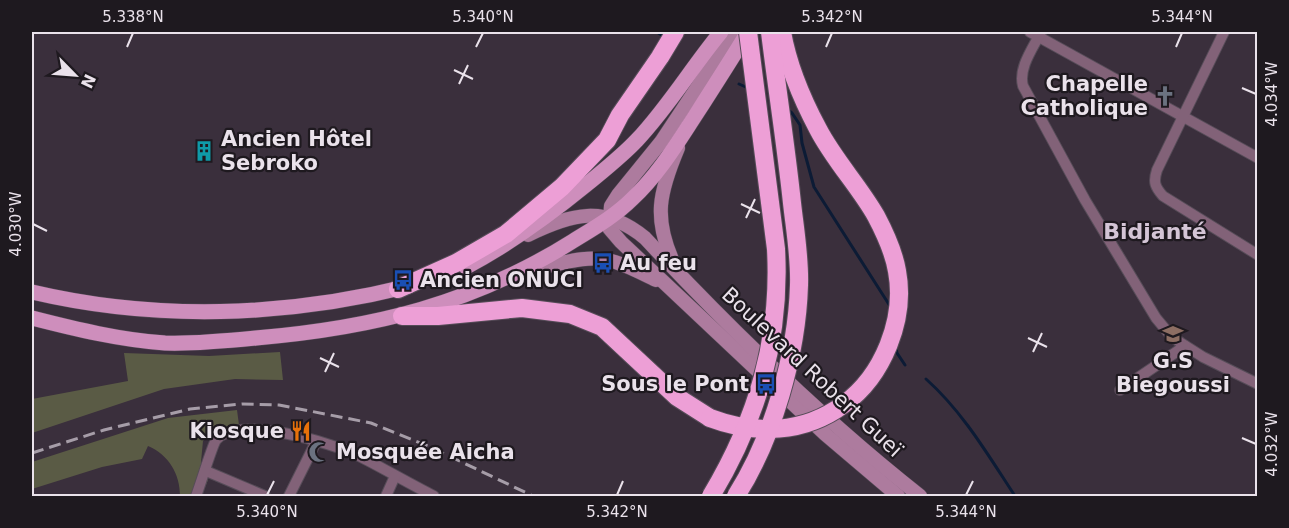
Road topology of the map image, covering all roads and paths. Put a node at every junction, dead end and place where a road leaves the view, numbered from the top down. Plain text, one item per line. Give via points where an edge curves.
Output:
1 (675, 32) edge
2 (721, 32) edge
3 (734, 32) edge
4 (748, 32) edge
5 (770, 32) edge
6 (782, 32) edge
7 (1224, 32) edge
8 (1037, 33) edge
9 (1183, 117) junction
10 (685, 132) junction
11 (1257, 158) edge
12 (609, 218) junction
13 (496, 251) junction
14 (1257, 255) edge
15 (524, 270) junction
16 (679, 274) junction
17 (669, 286) junction
18 (398, 289) junction
19 (36, 292) edge
20 (402, 316) junction
21 (32, 318) edge
22 (32, 327) edge
23 (77, 330) junction
24 (1185, 346) junction
25 (1257, 384) edge
26 (1120, 390) dead end
27 (316, 442) junction
28 (206, 471) junction
29 (395, 476) junction
30 (196, 496) edge
31 (265, 496) edge
32 (289, 496) edge
33 (386, 496) edge
34 (434, 496) edge
35 (711, 496) edge
36 (736, 496) edge
37 (898, 496) edge
38 (920, 496) edge

1 - 18 highway via 607,140 562,187 506,234 456,263
2 - 13 main road via 668,104 609,167
3 - 12 main road via 661,142 611,206
4 - 10 main road
4 - 35 highway, bridge via 776,249 776,313 757,400 738,448
5 - 36 highway, bridge via 796,237 797,317 774,415 760,452
6 - 20 highway, bridge via 798,89 819,131 876,216 898,279 892,335 870,379 855,396 829,414 801,426 758,429 732,425 677,397 602,327 570,314 522,308
7 - 9 street
8 - 9 street
8 - 24 street via 1022,70 1023,86 1156,318
9 - 11 street
9 - 14 street via 1157,170 1155,187 1163,196
10 - 12 main road via 641,190
10 - 16 main road, Boulevard Robert Gueï via 666,180 660,219
12 - 13 main road via 583,216 558,220
12 - 15 main road
12 - 16 main road, Boulevard Robert Gueï via 634,229
12 - 17 main road, Boulevard Robert Gueï via 613,233
13 - 18 main road via 432,280
15 - 17 main road, Boulevard Robert Gueï via 607,259
15 - 20 main road via 477,291
16 - 38 main road, Boulevard Robert Gueï via 795,390
17 - 37 main road, Boulevard Robert Gueï via 826,435
18 - 19 main road via 302,307 210,312 104,306
20 - 23 main road via 300,334 217,341 166,343
21 - 23 main road
22 - 23 main road
24 - 25 street
24 - 26 street
27 - 28 street via 272,431 228,432 216,440
27 - 29 street via 355,454
27 - 32 street
28 - 30 street
28 - 31 street
29 - 33 street
29 - 34 street

